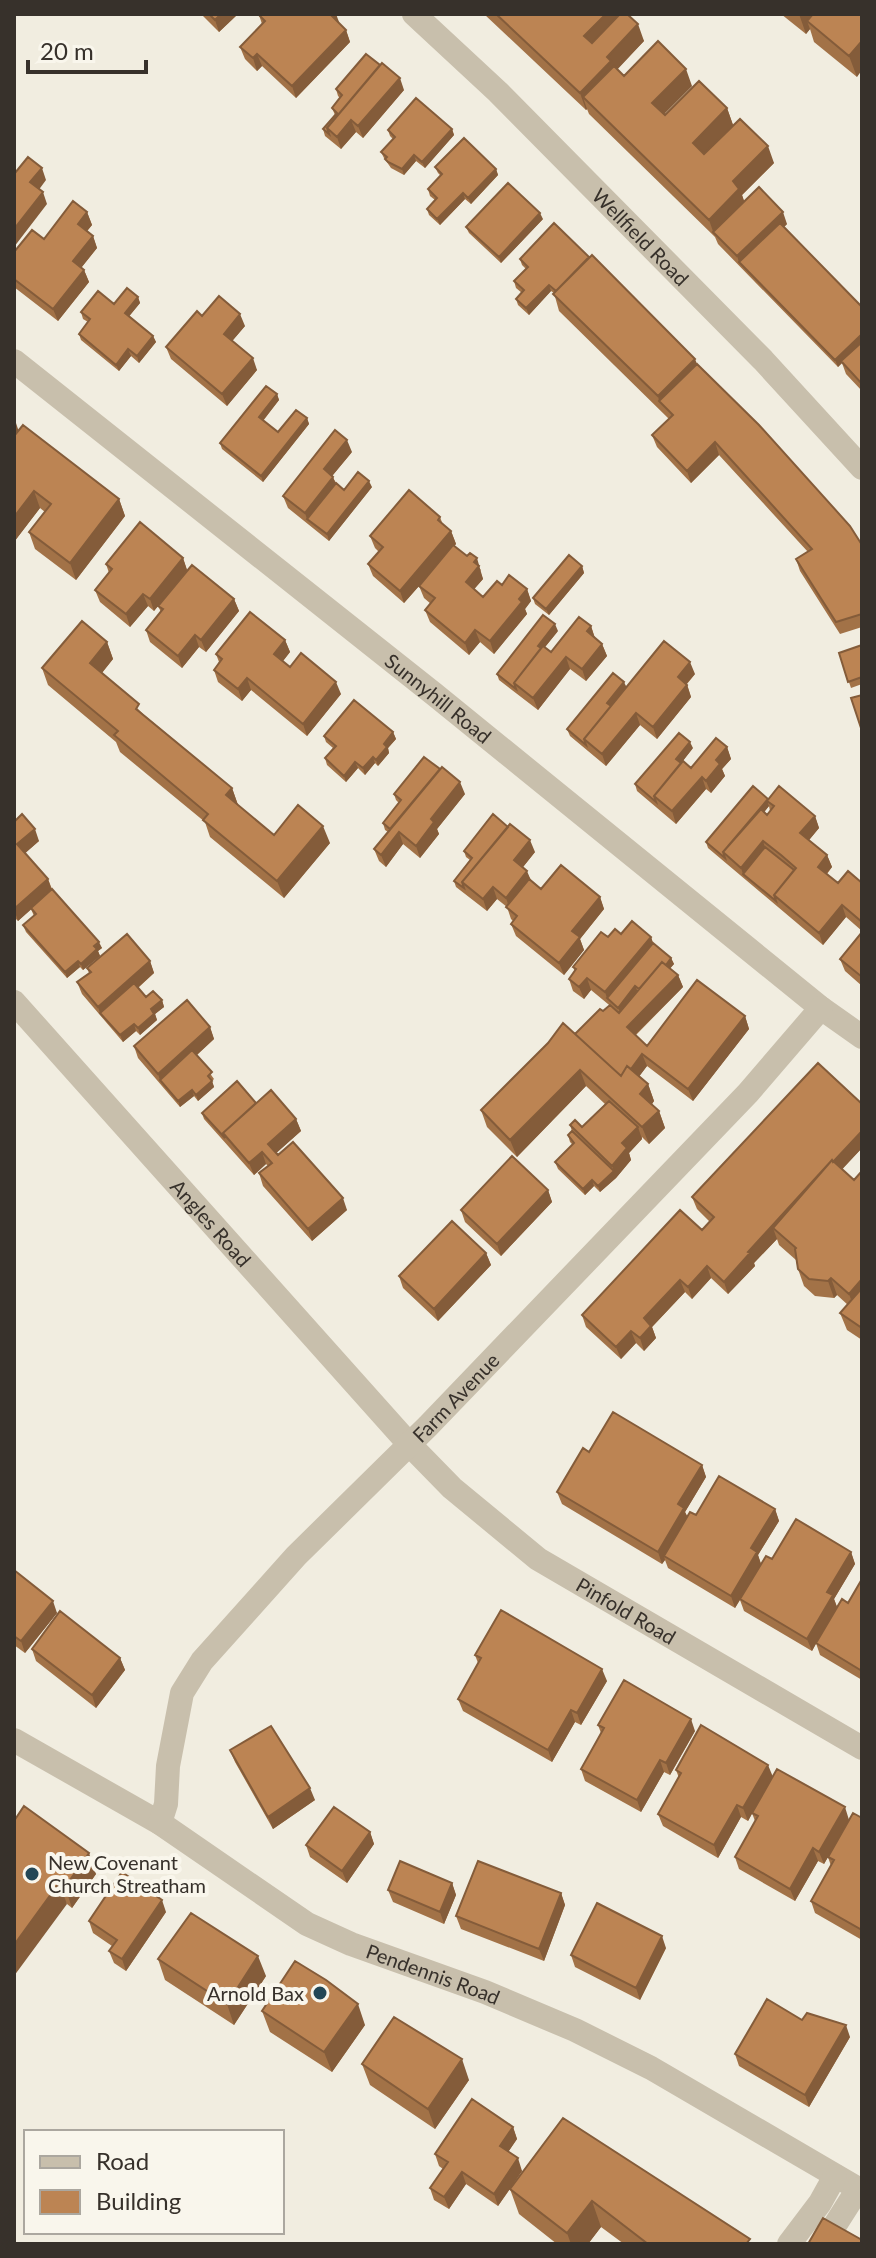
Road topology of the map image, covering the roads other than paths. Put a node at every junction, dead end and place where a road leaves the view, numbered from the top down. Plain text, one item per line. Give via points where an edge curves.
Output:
1 (414, 14) edge
2 (14, 361) edge
3 (862, 468) edge
4 (14, 1002) edge
5 (821, 1008) junction
6 (862, 1037) edge
7 (409, 1444) junction
8 (14, 1740) edge
9 (862, 1748) edge
10 (160, 1823) junction
11 (835, 2176) junction
12 (860, 2190) edge
13 (789, 2244) edge
14 (823, 2244) edge

1 - 3 street, Wellfield Road via 752,348
2 - 5 street, Sunnyhill Road
4 - 7 street, Angles Road
5 - 6 street, Sunnyhill Road
5 - 7 street, Farm Avenue via 748,1093
7 - 9 street, Pinfold Road via 452,1488 538,1559
7 - 10 street, Farm Avenue via 296,1556 202,1661 182,1693
8 - 10 street, Pendennis Road
10 - 11 street, Pendennis Road via 307,1924 575,2030 651,2068
11 - 12 street, Pendennis Road
11 - 13 street
12 - 14 street

